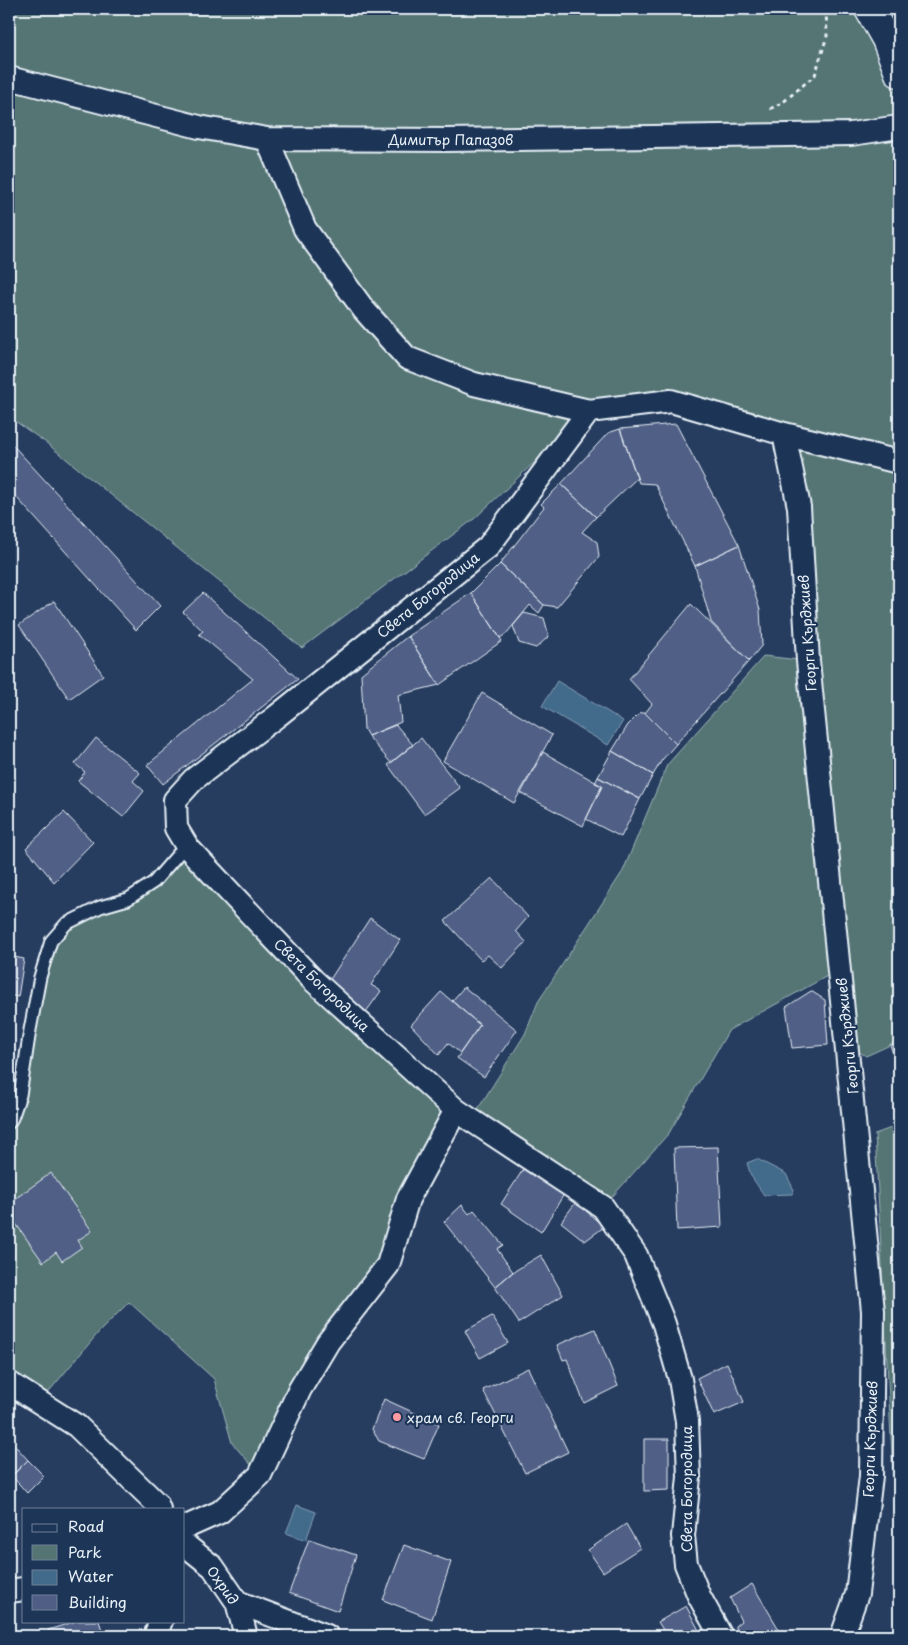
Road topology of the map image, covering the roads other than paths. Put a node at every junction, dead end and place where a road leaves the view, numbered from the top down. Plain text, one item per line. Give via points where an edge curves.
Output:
1 (869, 9) edge
2 (899, 73) edge
3 (9, 78) edge
4 (899, 127) edge
5 (267, 139) junction
6 (589, 411) junction
7 (784, 434) junction
8 (899, 462) edge
9 (186, 845) junction
10 (456, 1110) junction
11 (9, 1123) edge
12 (9, 1383) edge
13 (159, 1508) edge
14 (185, 1528) edge
15 (185, 1545) edge
16 (22, 1589) edge
17 (9, 1591) edge
18 (237, 1602) junction
19 (161, 1622) edge
20 (155, 1636) edge
21 (246, 1636) edge
22 (327, 1636) edge
23 (721, 1636) edge
24 (842, 1636) edge

1 - 2 street via 886,39
3 - 5 street, Димитър Папазов via 199,126
4 - 5 street, Димитър Папазов via 841,134 448,140
5 - 6 street via 305,229 364,310 407,358 474,384
6 - 7 street via 671,402
6 - 9 street, Света Богородица via 488,547 194,779 175,800 176,828
7 - 8 street
7 - 24 street, Георги Кърджиев via 799,506 808,661 873,1311 870,1476 857,1594
9 - 10 street, Света Богородица via 313,980
9 - 11 lane via 154,882 128,899 100,907 66,924 51,941 40,977 20,1095
10 - 14 street via 408,1199 388,1265 328,1342 300,1389 260,1475 220,1512
10 - 23 street, Света Богородица via 604,1207 636,1255 664,1324 686,1412 688,1477 683,1536 686,1564
12 - 13 street via 77,1426
15 - 18 street, Охрид via 214,1567
16 - 17 street
18 - 21 street, Охрид
18 - 22 street
19 - 20 street

